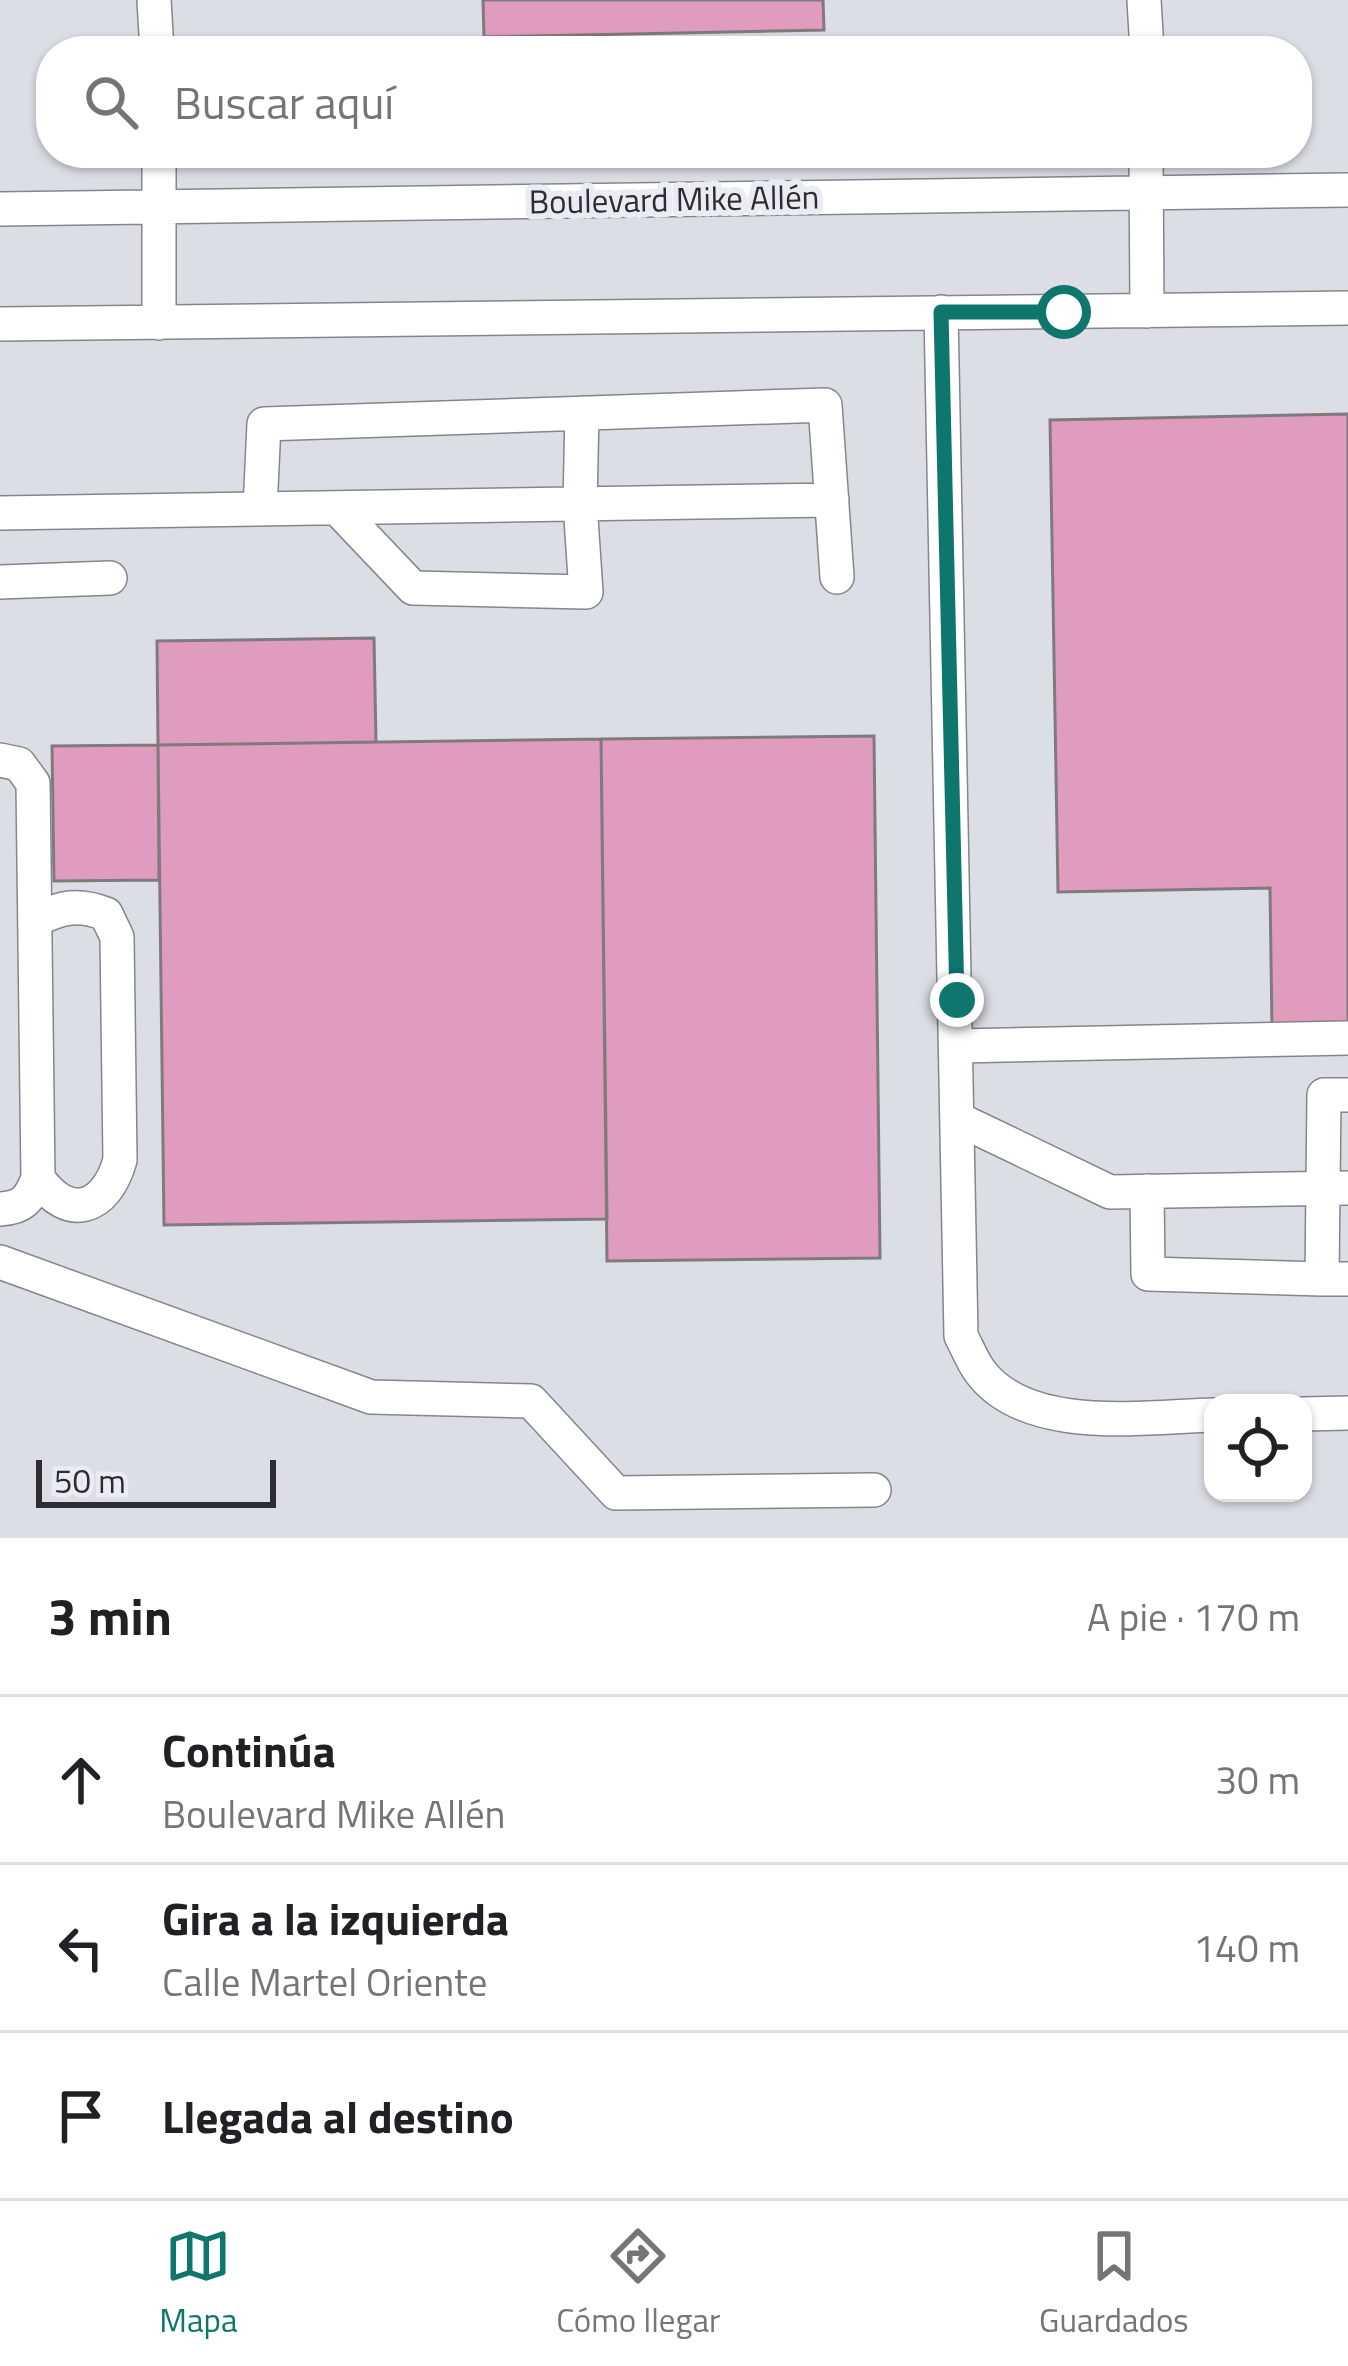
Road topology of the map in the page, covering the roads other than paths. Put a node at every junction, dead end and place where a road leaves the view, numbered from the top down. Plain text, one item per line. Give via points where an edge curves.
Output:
1 (154, 0) edge
2 (1144, 0) edge
3 (156, 36) edge
4 (1146, 36) edge
5 (159, 168) edge
6 (1146, 168) edge
7 (1145, 190) junction
8 (1348, 190) edge
9 (160, 207) junction
10 (0, 209) edge
11 (1348, 308) edge
12 (1147, 311) junction
13 (941, 312) junction
14 (159, 323) junction
15 (0, 324) edge
16 (582, 413) junction
17 (832, 500) junction
18 (580, 504) junction
19 (337, 508) junction
20 (260, 509) junction
21 (0, 513) edge
22 (837, 577) dead end
23 (110, 578) dead end
24 (0, 582) edge
25 (0, 760) edge
26 (35, 920) junction
27 (1348, 1038) edge
28 (958, 1046) junction
29 (1348, 1095) edge
30 (958, 1120) junction
31 (38, 1178) junction
32 (1335, 1188) edge
33 (1147, 1191) junction
34 (0, 1208) edge
35 (0, 1262) edge
36 (1335, 1279) edge
37 (1348, 1413) edge
38 (1312, 1414) edge
39 (1204, 1415) edge
40 (874, 1490) dead end

1 - 3 street
2 - 4 street
5 - 9 street
6 - 7 street
7 - 8 street, Boulevard Mike Allén
7 - 9 street, Boulevard Mike Allén
7 - 12 street
9 - 10 street, Boulevard Mike Allén
9 - 14 street
11 - 12 street
12 - 13 street
13 - 14 street
13 - 28 street
14 - 15 street
16 - 17 street via 825,405
16 - 18 street
16 - 20 street via 264,424
17 - 18 street
17 - 22 street
18 - 19 street
18 - 19 street via 586,592 413,588
19 - 20 street
20 - 21 street
23 - 24 street
25 - 26 street via 19,764 33,783
26 - 31 street
26 - 31 street via 63,906 87,906 106,914 117,938 119,1160 112,1186 77,1206 51,1197
27 - 28 street
28 - 30 street
29 - 32 street via 1324,1095
30 - 33 street via 1110,1192
30 - 39 street via 961,1336 980,1372 1010,1400 1047,1412
31 - 34 street via 16,1208
32 - 33 street
32 - 36 street
33 - 36 street via 1148,1274
35 - 40 street via 371,1397 531,1401 616,1493
37 - 38 street

